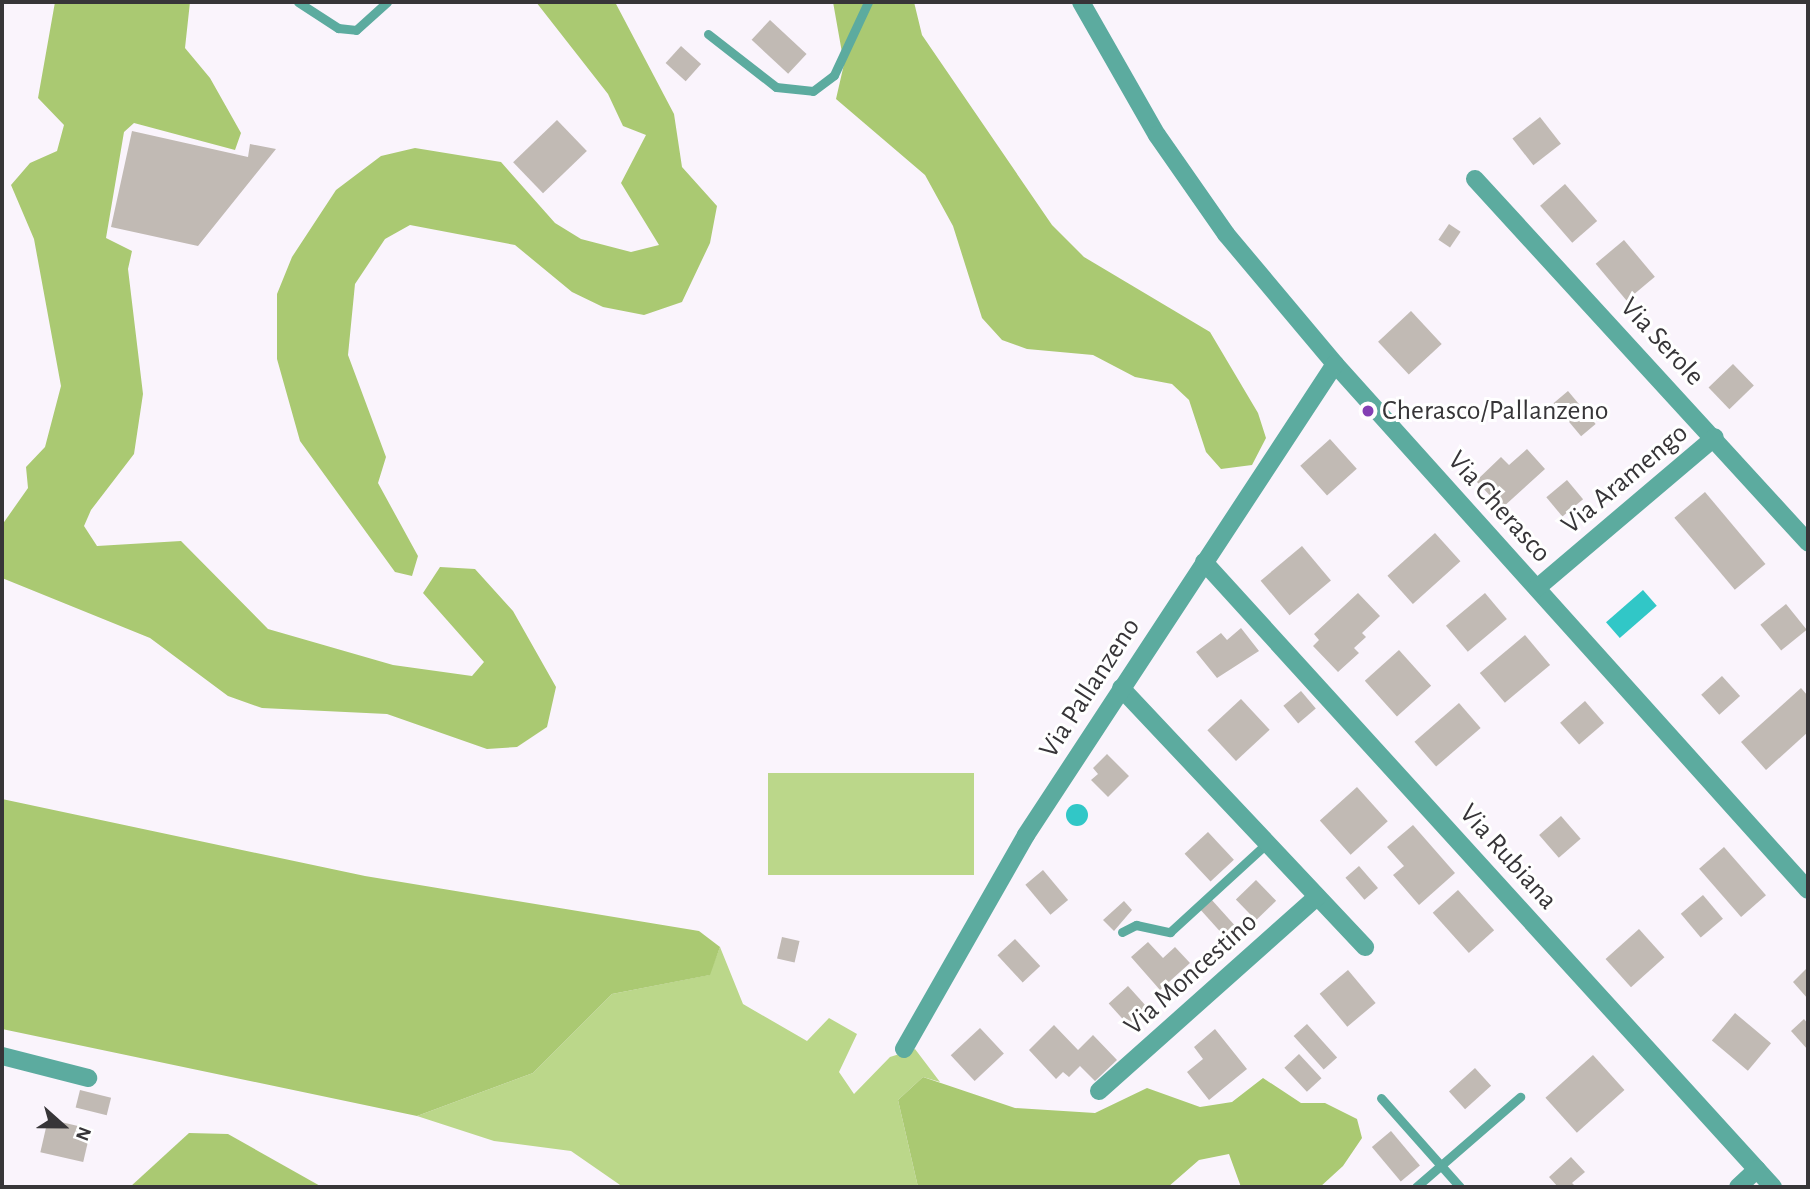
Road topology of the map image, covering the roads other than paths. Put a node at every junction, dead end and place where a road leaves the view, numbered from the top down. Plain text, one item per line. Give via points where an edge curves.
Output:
1 (298, 2) edge
2 (387, 2) edge
3 (868, 2) edge
4 (1081, 2) edge
5 (708, 34) dead end
6 (1475, 179) dead end
7 (1335, 364) junction
8 (1715, 437) junction
9 (1808, 543) edge
10 (1203, 562) junction
11 (1537, 587) junction
12 (1121, 688) junction
13 (1267, 843) junction
14 (1808, 890) edge
15 (1317, 897) junction
16 (1122, 932) dead end
17 (1365, 947) dead end
18 (905, 1049) dead end
19 (2, 1056) edge
20 (88, 1078) dead end
21 (1100, 1091) dead end
22 (1520, 1097) dead end
23 (1381, 1098) dead end
24 (1440, 1165) junction
25 (1757, 1169) junction
26 (1416, 1187) edge
27 (1460, 1187) edge
28 (1738, 1187) edge
29 (1773, 1187) edge

1 - 2 lane via 338,28 356,30
3 - 5 lane via 834,75 813,91 776,87
4 - 7 street, Via Cherasco via 1190,186
6 - 8 street, Via Serole
7 - 10 street, Via Pallanzeno
7 - 11 street, Via Cherasco
8 - 9 street, Via Serole
8 - 11 street, Via Aramengo
10 - 12 street, Via Pallanzeno
10 - 25 street, Via Rubiana
11 - 14 street, Via Cherasco
12 - 13 street
12 - 18 street, Via Pallanzeno via 1020,844
13 - 15 street
13 - 16 lane via 1170,932 1136,925
15 - 17 street
15 - 21 street, Via Moncestino
19 - 20 street
22 - 24 lane
23 - 24 lane
24 - 26 lane
24 - 27 lane
25 - 28 street
25 - 29 street, Via Rubiana

